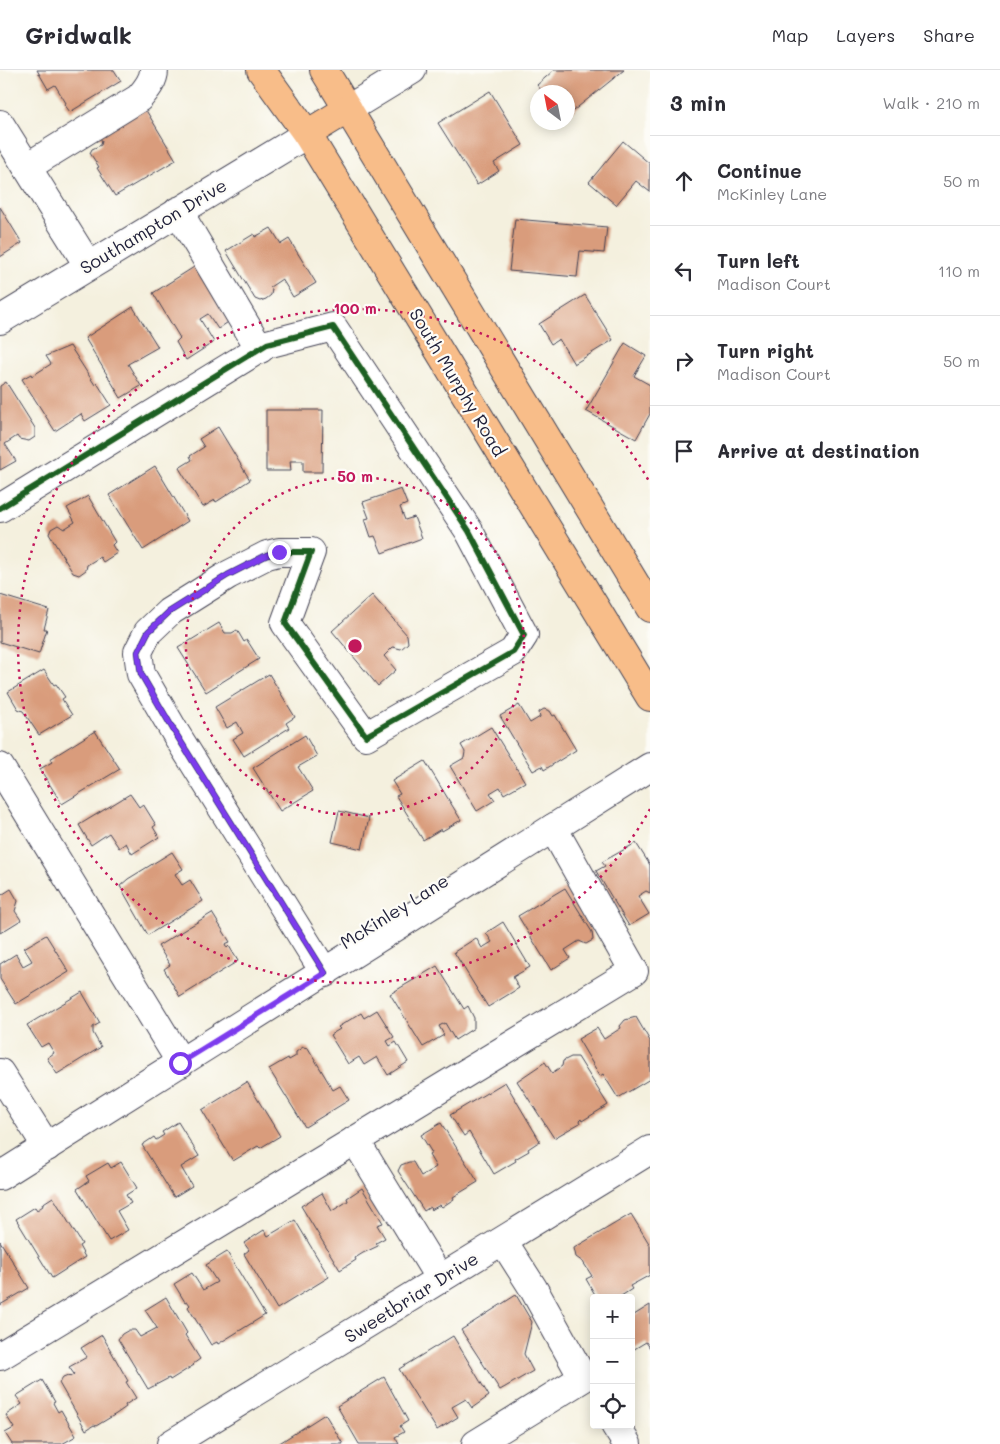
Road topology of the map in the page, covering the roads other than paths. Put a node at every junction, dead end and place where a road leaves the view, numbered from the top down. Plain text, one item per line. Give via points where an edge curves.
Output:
1 (154, 70) edge
2 (261, 70) edge
3 (324, 70) edge
4 (412, 70) edge
5 (348, 109) junction
6 (1, 127) edge
7 (307, 134) junction
8 (27, 166) junction
9 (178, 211) junction
10 (88, 265) junction
11 (0, 320) edge
12 (260, 349) junction
13 (0, 508) edge
14 (650, 608) edge
15 (650, 697) edge
16 (0, 766) edge
17 (650, 767) edge
18 (553, 828) junction
19 (325, 973) junction
20 (180, 1063) junction
21 (0, 1073) edge
22 (356, 1140) junction
23 (47, 1147) junction
24 (650, 1150) edge
25 (0, 1176) edge
26 (503, 1241) junction
27 (440, 1279) junction
28 (0, 1356) edge
29 (589, 1386) edge
30 (618, 1429) edge
31 (171, 1444) edge
32 (476, 1444) edge
33 (627, 1444) edge

1 - 8 street via 147,89 139,98
2 - 7 main road, South Murphy Road
3 - 5 main road
4 - 5 street
5 - 7 main road
5 - 14 main road
6 - 8 street
7 - 9 street, Southampton Drive
7 - 15 main road, South Murphy Road
8 - 10 street
9 - 10 street, Southampton Drive
9 - 12 street
10 - 11 street, Southampton Drive
12 - 13 street
12 - 19 street via 267,344 333,327 469,531 524,635 513,652 366,736 285,623 311,552 267,555 169,612 148,632 138,652 141,674
16 - 20 street
17 - 18 street, McKinley Lane
18 - 19 street, McKinley Lane
18 - 22 street via 634,971
19 - 20 street, McKinley Lane
20 - 23 street, McKinley Lane
21 - 23 street
22 - 27 street
22 - 28 street
23 - 25 street, McKinley Lane
24 - 26 street, Sweetbriar Drive
26 - 27 street, Sweetbriar Drive
26 - 29 street
27 - 31 street, Sweetbriar Drive
29 - 32 street
30 - 33 street

